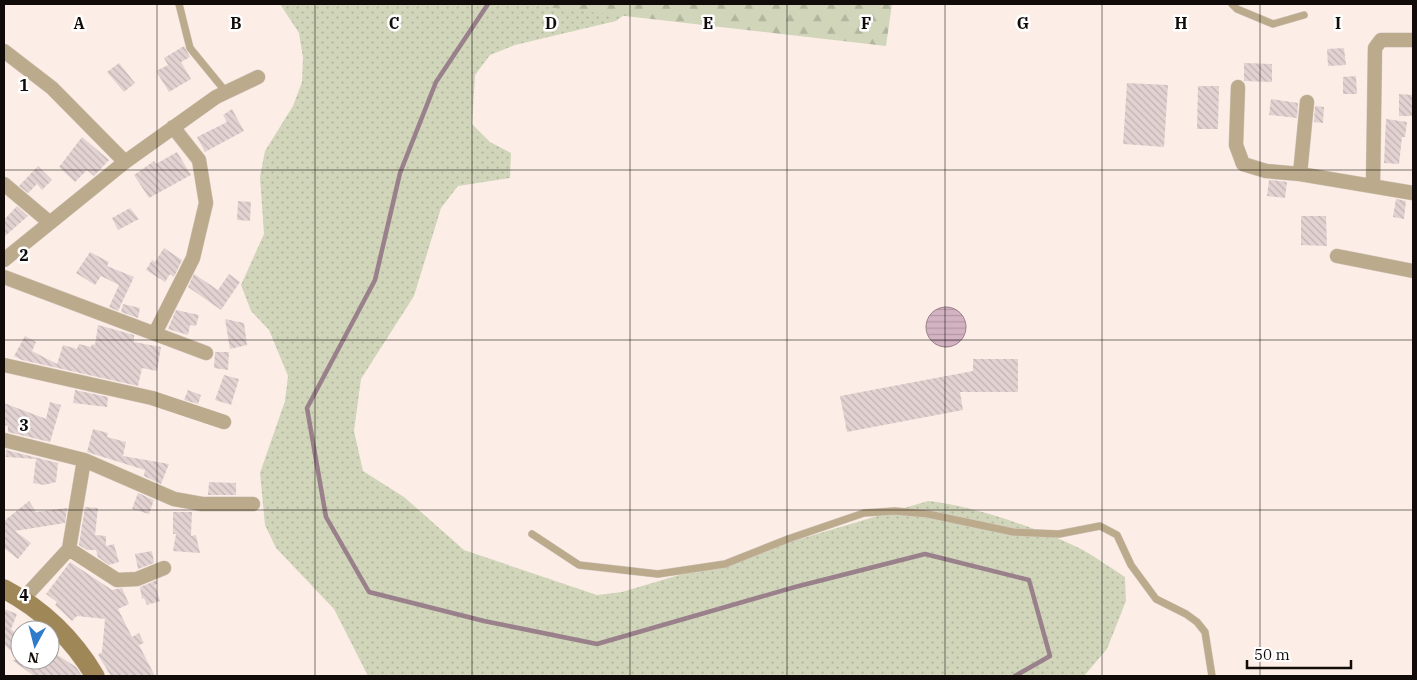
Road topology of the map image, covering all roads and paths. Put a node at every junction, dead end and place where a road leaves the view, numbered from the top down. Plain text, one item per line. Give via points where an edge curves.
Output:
1 (179, 4) edge
2 (1232, 4) edge
3 (1304, 15) dead end
4 (1413, 40) edge
5 (4, 51) edge
6 (258, 77) dead end
7 (1238, 87) dead end
8 (226, 92) junction
9 (1307, 102) dead end
10 (173, 127) junction
11 (125, 162) junction
12 (1300, 174) junction
13 (4, 184) edge
14 (1373, 185) junction
15 (1413, 194) edge
16 (49, 222) junction
17 (1337, 256) dead end
18 (4, 260) edge
19 (1413, 271) edge
20 (4, 277) edge
21 (155, 334) junction
22 (206, 353) dead end
23 (4, 365) edge
24 (224, 422) dead end
25 (4, 440) edge
26 (84, 460) junction
27 (253, 504) dead end
28 (532, 534) dead end
29 (69, 549) junction
30 (164, 568) dead end
31 (4, 589) edge
32 (22, 599) junction
33 (95, 676) edge
34 (1212, 676) edge

1 - 8 lane via 190,48
2 - 3 lane via 1236,9 1272,24
4 - 14 street via 1381,40 1375,48
5 - 11 street via 52,88
6 - 8 street
7 - 12 street via 1236,145 1243,164
8 - 10 street
9 - 12 street
10 - 11 street
10 - 21 street via 199,160 206,203 193,258
11 - 16 street
12 - 14 street
13 - 16 street
14 - 15 street
16 - 18 street
17 - 19 street
20 - 21 street
21 - 22 street
23 - 24 street via 152,398
25 - 26 street
26 - 27 street via 174,499 202,504
26 - 29 street
28 - 34 lane via 579,565 658,574 725,564 864,513 928,514 1012,532 1059,534 1100,526 1117,535 1131,565 1156,600 1186,614 1205,632
29 - 30 street via 117,580 137,579
29 - 32 street
31 - 32 main road
32 - 33 main road via 63,632

